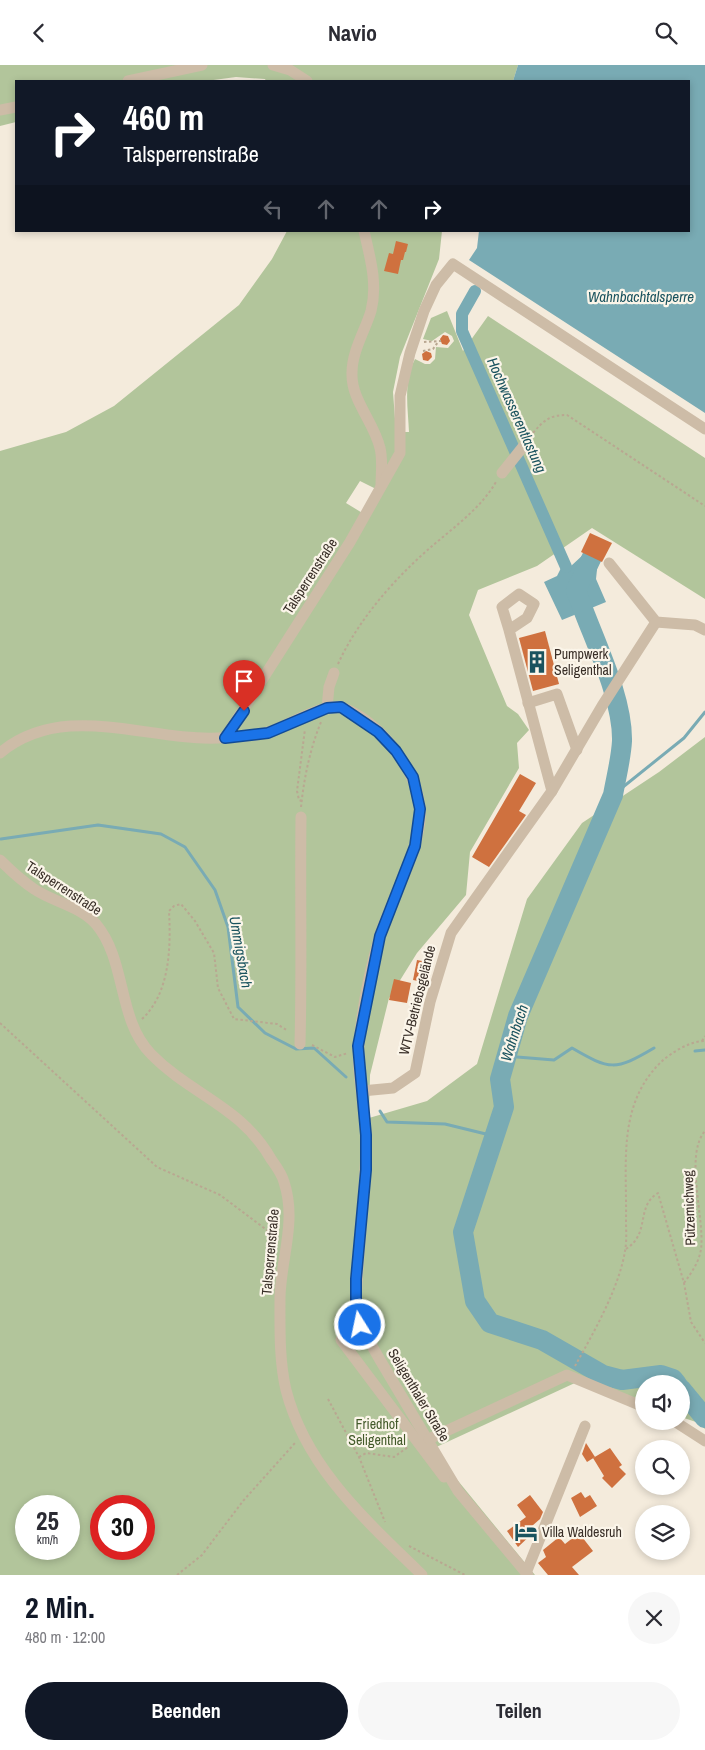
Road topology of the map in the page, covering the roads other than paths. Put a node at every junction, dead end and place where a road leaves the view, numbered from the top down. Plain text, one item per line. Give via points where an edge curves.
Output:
1 (202, 65) edge
2 (273, 65) edge
3 (133, 80) edge
4 (305, 80) edge
5 (15, 107) edge
6 (0, 110) edge
7 (364, 232) edge
8 (705, 429) edge
9 (526, 443) road end
10 (502, 473) road end
11 (380, 488) junction
12 (609, 563) dead end
13 (656, 622) junction
14 (508, 630) dead end
15 (705, 630) edge
16 (334, 673) road end
17 (528, 703) junction
18 (327, 708) junction
19 (225, 738) junction
20 (577, 750) junction
21 (0, 753) edge
22 (552, 791) junction
23 (300, 817) road end
24 (0, 860) edge
25 (304, 1044) road end
26 (362, 1091) junction
27 (341, 1340) dead end
28 (635, 1403) edge
29 (586, 1425) dead end
30 (688, 1430) edge
31 (428, 1439) junction
32 (705, 1441) edge
33 (458, 1491) junction
34 (527, 1574) edge
35 (422, 1575) edge

1 - 3 street
2 - 4 street via 290,70
5 - 6 street
7 - 11 street via 373,288 371,310 352,372 353,389 381,449
8 - 11 street, Talsperrenstraße via 453,264 436,285 411,351 400,396 400,453
9 - 10 street
11 - 19 street, Talsperrenstraße via 350,542
12 - 13 street
13 - 15 street via 695,625
13 - 20 street, WTV-Betriebsgelände
14 - 17 street
16 - 18 street
17 - 20 street via 557,695
17 - 22 street
18 - 19 street via 268,733
18 - 26 street, Seligenthaler Straße via 341,707 356,715 396,751 413,777 420,809 415,846 380,936 358,1046
19 - 21 street via 201,739 114,727 64,726 39,730
20 - 22 street, WTV-Betriebsgelände
22 - 26 street, WTV-Betriebsgelände via 451,933 430,1002 415,1073 393,1088
23 - 25 street
24 - 35 street, Talsperrenstraße via 35,890 68,905 94,922 116,964 134,1027 151,1054 174,1074 238,1117 263,1145 284,1180 291,1211 280,1293 280,1344 286,1390 302,1434 325,1472 352,1507
26 - 31 street, Seligenthaler Straße via 366,1170 356,1309 360,1325
27 - 33 street via 438,1471
28 - 31 street via 567,1375
29 - 34 street
30 - 32 street
31 - 33 street, Seligenthaler Straße
33 - 34 street, Seligenthaler Straße

